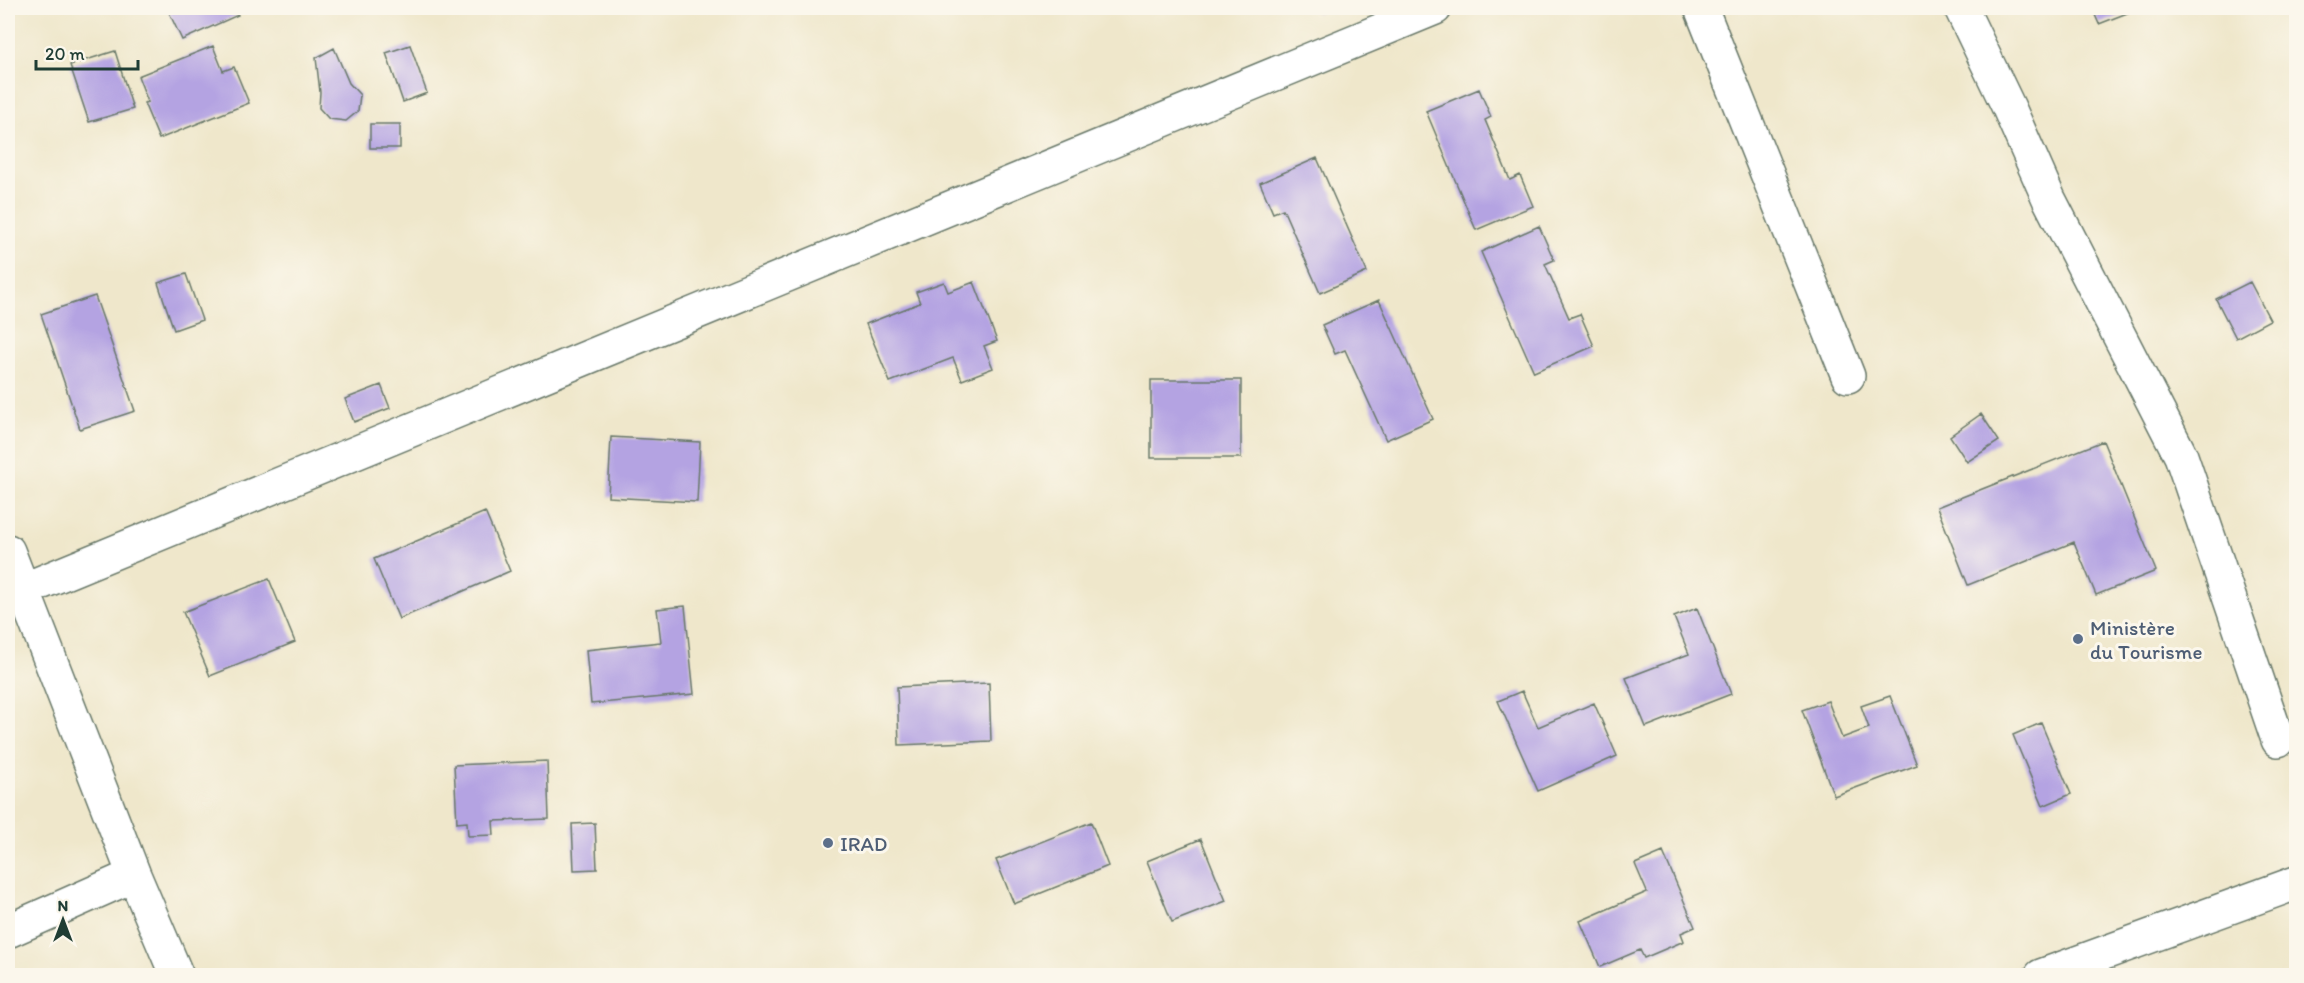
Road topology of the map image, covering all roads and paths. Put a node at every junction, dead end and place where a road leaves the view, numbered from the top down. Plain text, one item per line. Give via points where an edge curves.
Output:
1 (1435, 8) edge
2 (1701, 8) edge
3 (1961, 8) edge
4 (1848, 376) dead end
5 (8, 551) edge
6 (23, 590) junction
7 (2278, 740) dead end
8 (134, 875) junction
9 (2296, 883) edge
10 (8, 931) edge
11 (177, 975) edge
12 (2041, 975) edge

1 - 6 street
2 - 4 street
3 - 7 street via 2049,199 2181,456
5 - 6 street
6 - 8 street
8 - 10 street
8 - 11 street
9 - 12 street

